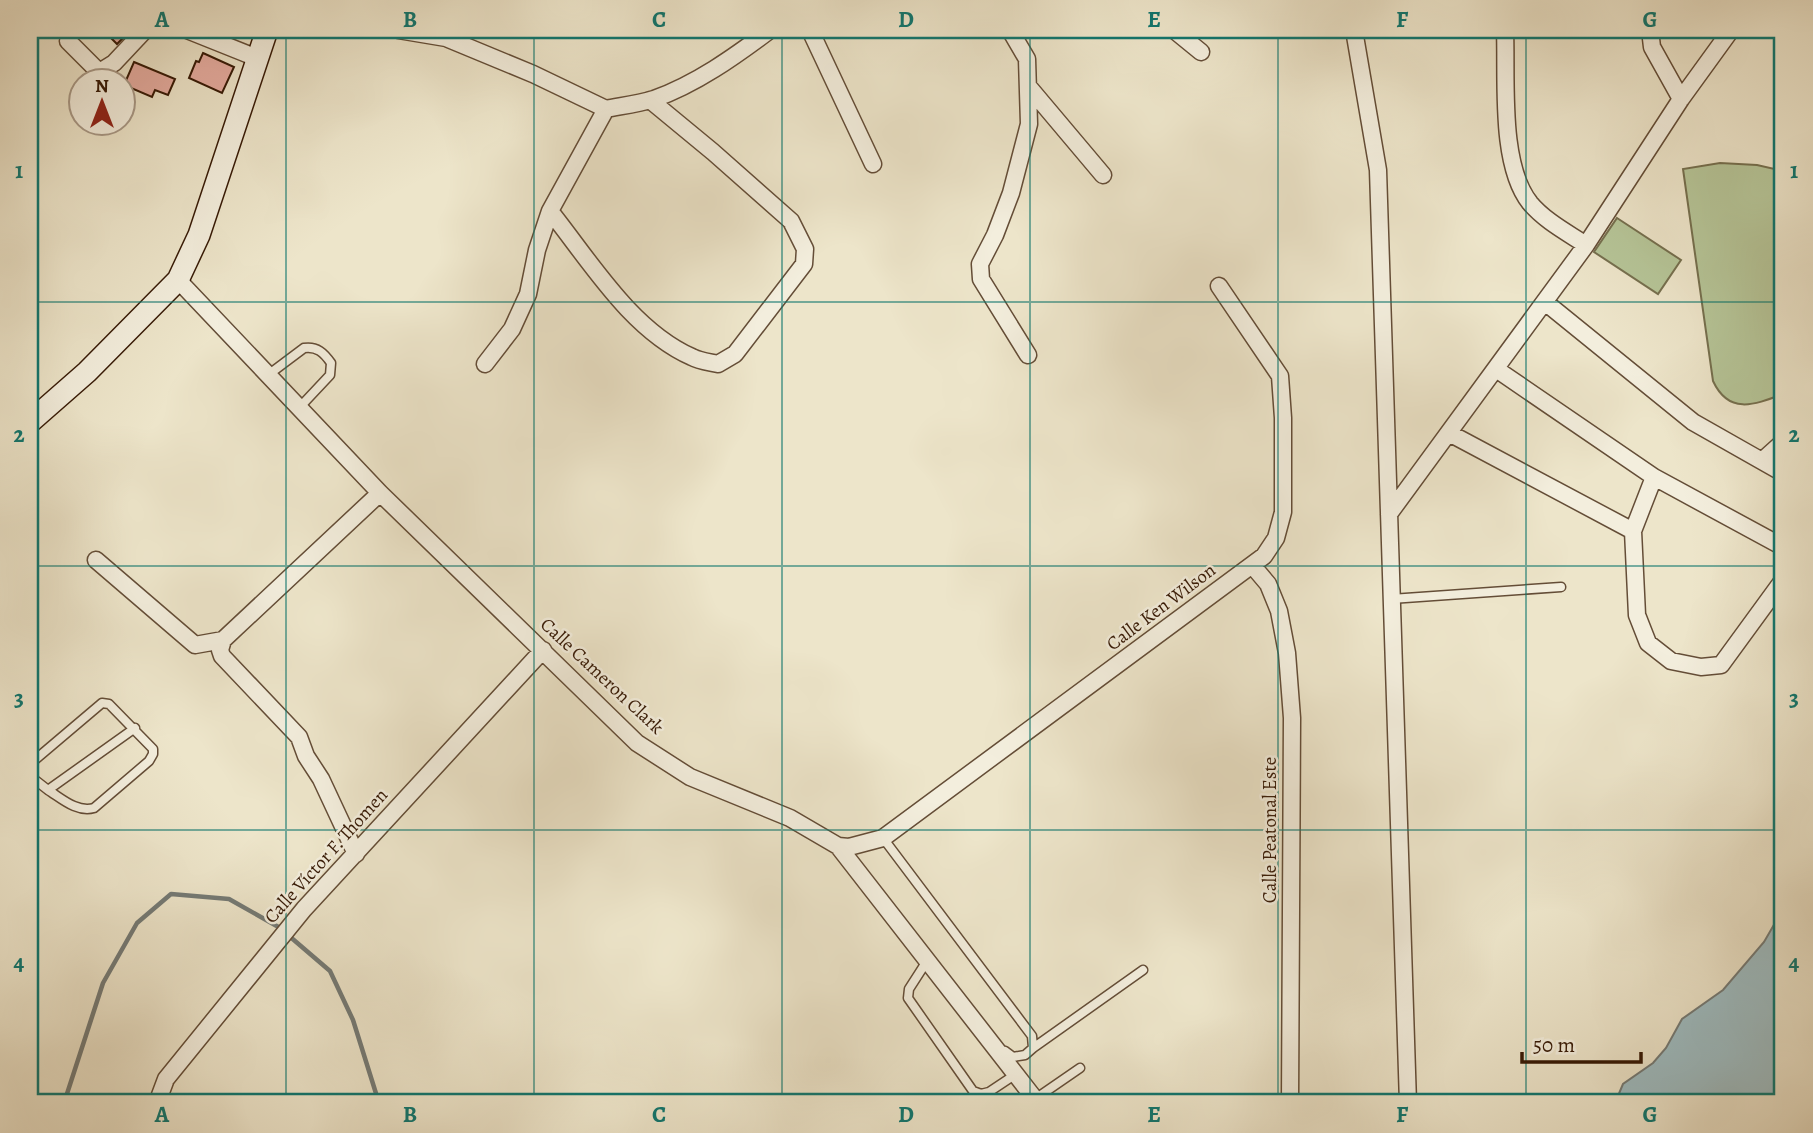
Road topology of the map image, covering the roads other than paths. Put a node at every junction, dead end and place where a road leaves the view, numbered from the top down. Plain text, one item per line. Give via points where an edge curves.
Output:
1 (145, 30) edge
2 (187, 30) edge
3 (267, 30) edge
4 (398, 30) edge
5 (770, 30) edge
6 (810, 30) edge
7 (1010, 30) edge
8 (1174, 30) edge
9 (1354, 30) edge
10 (1505, 30) edge
11 (1650, 30) edge
12 (1731, 30) edge
13 (68, 41) dead end
14 (1201, 52) dead end
15 (257, 58) junction
16 (1028, 86) junction
17 (1681, 99) junction
18 (650, 100) junction
19 (606, 108) junction
20 (873, 164) dead end
21 (1103, 175) dead end
22 (550, 211) junction
23 (1586, 245) junction
24 (178, 281) junction
25 (1219, 286) dead end
26 (1545, 302) junction
27 (1028, 355) dead end
28 (485, 364) dead end
29 (1496, 369) junction
30 (268, 375) junction
31 (299, 408) junction
32 (30, 422) edge
33 (1449, 433) junction
34 (1783, 442) edge
35 (1763, 460) junction
36 (1783, 473) edge
37 (1654, 477) junction
38 (380, 494) junction
39 (1389, 514) junction
40 (1633, 531) junction
41 (1783, 547) edge
42 (96, 561) dead end
43 (1252, 565) junction
44 (1783, 580) edge
45 (1561, 586) dead end
46 (1391, 599) junction
47 (223, 640) junction
48 (543, 650) junction
49 (135, 728) junction
50 (30, 764) edge
51 (30, 776) edge
52 (48, 790) junction
53 (883, 838) junction
54 (838, 846) junction
55 (356, 854) junction
56 (927, 961) junction
57 (1143, 970) dead end
58 (988, 1039) junction
59 (1033, 1048) junction
60 (1080, 1068) dead end
61 (1016, 1074) junction
62 (1037, 1101) edge
63 (157, 1103) edge
64 (1290, 1103) edge
65 (1408, 1103) edge

1 - 13 street via 101,71
2 - 15 street
3 - 15 main road
4 - 19 street via 446,38
5 - 18 street via 679,89
6 - 20 street
7 - 16 street via 1027,59
8 - 14 street
9 - 39 street via 1378,170
10 - 23 street via 1509,149 1516,178 1530,203
11 - 17 street via 1652,47
12 - 17 street
15 - 24 main road via 199,235
16 - 21 street
16 - 27 street via 1029,124 1011,193 980,264 981,279
17 - 23 street
18 - 19 street
18 - 22 street via 790,221 805,249 804,264 735,354 718,364 694,358 663,341 628,310
19 - 22 street
22 - 28 street via 528,294 512,329
23 - 26 street
24 - 30 street, Calle Cameron Clark
24 - 32 main road
25 - 43 street, Calle Ken Wilson via 1280,376 1283,512 1276,538
26 - 29 street
26 - 35 street via 1693,422
29 - 33 street
29 - 37 street
30 - 31 street, Calle Cameron Clark
30 - 31 lane via 304,348 326,355 330,375
31 - 38 street, Calle Cameron Clark
33 - 39 street
33 - 40 street
34 - 35 street
35 - 36 street
37 - 40 street
37 - 41 street
38 - 47 street
38 - 48 street, Calle Cameron Clark
39 - 46 street
40 - 44 street via 1637,615 1648,643 1671,661 1701,667 1721,665
42 - 47 street via 195,645
43 - 53 street, Calle Ken Wilson
43 - 64 street, Calle Peatonal Este via 1268,584 1279,611 1292,718
45 - 46 lane
46 - 65 street
47 - 55 street via 222,656 299,737
48 - 54 street, Calle Cameron Clark via 637,743 690,777 790,818
48 - 55 street, Calle Víctor F. Thomen
49 - 50 lane via 102,703
49 - 52 lane
49 - 52 lane via 153,754 94,808 75,807
51 - 52 lane
53 - 54 street, Calle Ken Wilson
53 - 59 lane via 1023,1021
54 - 56 street, Calle Cameron Clark
55 - 63 street, Calle Víctor F. Thomen via 260,961 166,1079
56 - 58 street, Calle Cameron Clark
56 - 61 lane via 908,998 973,1091 989,1092
57 - 59 lane
58 - 59 lane via 1013,1057 1026,1055
58 - 61 street, Calle Cameron Clark
60 - 62 lane
61 - 62 street, Calle Cameron Clark

